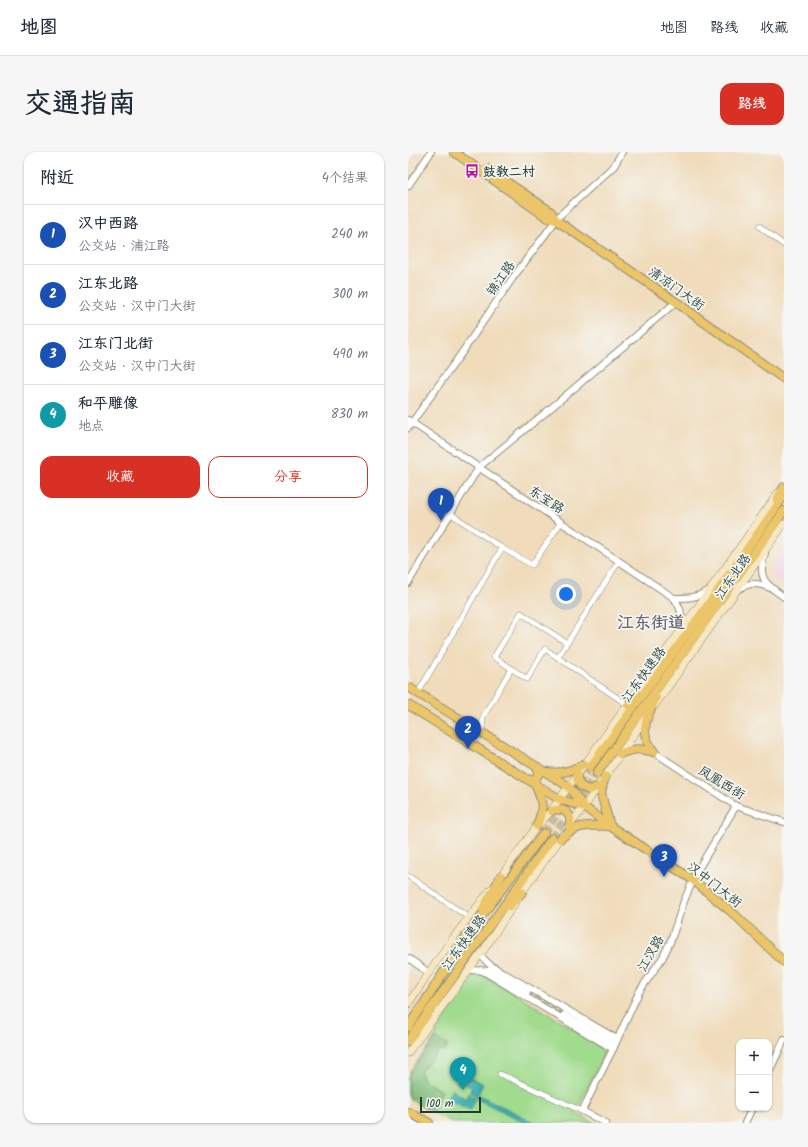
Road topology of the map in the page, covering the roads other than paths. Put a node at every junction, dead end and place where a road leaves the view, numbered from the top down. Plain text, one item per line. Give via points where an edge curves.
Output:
1 (432, 152) edge
2 (454, 152) edge
3 (463, 152) edge
4 (622, 152) edge
5 (408, 186) edge
6 (556, 220) junction
7 (758, 226) dead end
8 (784, 245) edge
9 (676, 302) junction
10 (784, 379) edge
11 (410, 421) edge
12 (408, 428) edge
13 (479, 467) junction
14 (784, 486) edge
15 (784, 496) edge
16 (784, 511) edge
17 (451, 514) junction
18 (784, 516) edge
19 (562, 522) junction
20 (765, 523) junction
21 (784, 524) edge
22 (772, 528) junction
23 (502, 548) junction
24 (767, 548) junction
25 (619, 561) junction
26 (408, 583) edge
27 (771, 588) junction
28 (711, 589) junction
29 (738, 590) junction
30 (784, 597) edge
31 (674, 598) junction
32 (682, 629) junction
33 (567, 642) junction
34 (558, 657) junction
35 (511, 669) junction
36 (660, 671) junction
37 (667, 676) junction
38 (408, 687) edge
39 (418, 693) junction
40 (408, 705) edge
41 (628, 705) junction
42 (648, 715) junction
43 (482, 733) junction
44 (654, 752) junction
45 (620, 754) junction
46 (587, 766) junction
47 (540, 769) junction
48 (577, 773) junction
49 (601, 774) junction
50 (531, 782) junction
51 (568, 786) junction
52 (597, 787) junction
53 (559, 799) junction
54 (736, 806) junction
55 (584, 807) junction
56 (551, 810) junction
57 (784, 822) edge
58 (570, 825) junction
59 (537, 826) junction
60 (610, 826) junction
61 (544, 832) tunnel mouth
62 (556, 838) junction
63 (408, 876) edge
64 (501, 876) junction
65 (693, 880) junction
66 (522, 892) junction
67 (468, 917) junction
68 (489, 927) junction
69 (466, 937) junction
70 (485, 948) junction
71 (408, 958) edge
72 (484, 959) junction
73 (784, 962) edge
74 (469, 970) junction
75 (481, 970) junction
76 (491, 971) junction
77 (428, 972) junction
78 (529, 994) junction
79 (544, 997) junction
80 (552, 1002) junction
81 (408, 1004) edge
82 (538, 1004) junction
83 (548, 1010) junction
84 (562, 1013) junction
85 (408, 1027) edge
86 (784, 1040) edge
87 (408, 1041) edge
88 (615, 1044) junction
89 (408, 1053) edge
90 (772, 1066) edge
91 (500, 1074) dead end
92 (582, 1111) junction
93 (751, 1111) edge
94 (410, 1113) edge
95 (429, 1123) edge
96 (606, 1123) edge
97 (745, 1123) edge

1 - 5 street
2 - 6 main road, 清凉门大街 via 548,218
3 - 6 main road, 清凉门大街 via 552,212
4 - 6 street, 锦江路 via 614,166
6 - 9 main road, 清凉门大街
6 - 11 street, 锦江路
7 - 8 street
9 - 10 main road, 清凉门大街
9 - 13 street
11 - 12 street, 锦江路
11 - 13 street, 东宝路
13 - 17 street
13 - 19 street, 东宝路
14 - 20 main road
14 - 28 main road, 江东北路
15 - 20 main road, 江东快速路
16 - 22 main road, 江东快速路
17 - 23 street
17 - 26 street
18 - 22 main road
19 - 23 street via 532,565
19 - 25 street, 东宝路
20 - 36 main road, 江东快速路
21 - 24 main road, 江东北路
22 - 37 main road, 江东快速路
23 - 39 street
24 - 27 street via 761,572
24 - 29 main road, 江东北路
25 - 31 street, 东宝路
25 - 33 street
27 - 29 street via 753,583
27 - 30 street
28 - 31 street via 690,598
28 - 32 main road, 江东北路
29 - 42 main road, 江东北路
31 - 32 street via 683,619
32 - 41 main road, 江东北路
33 - 34 street
33 - 35 street via 521,613 494,657
34 - 35 street via 545,649 527,679
34 - 41 street
35 - 43 street via 483,717
36 - 41 main road
36 - 46 main road, 江东快速路
37 - 42 main road
37 - 49 main road, 江东快速路
38 - 39 main road, 汉中门大街
39 - 43 main road, 汉中门大街
40 - 50 main road, 汉中门大街
41 - 46 main road, 江东北路
42 - 44 main road via 645,737
42 - 45 main road, 江东北路
43 - 47 main road, 汉中门大街
44 - 45 main road via 633,749
44 - 54 street, 凤凰西街
45 - 49 main road, 江东北路
46 - 47 main road via 564,773
46 - 48 main road, 江东北路
47 - 50 main road via 537,777
47 - 51 main road, 汉中门大街
48 - 51 main road, 江东北路
48 - 52 main road via 579,785 589,790
49 - 52 main road, 江东北路
49 - 60 main road via 601,792
50 - 53 main road, 汉中门大街
50 - 59 main road via 543,804
51 - 53 main road, 江东北路
51 - 55 main road, 汉中门大街
52 - 55 main road, 江东北路
53 - 55 main road, 汉中门大街
53 - 56 main road, 江东北路
54 - 57 street, 凤凰西街
54 - 65 street, 江汊路
55 - 58 main road, 江东北路
55 - 60 main road, 汉中门大街
56 - 58 main road via 560,809 568,812
56 - 59 main road, 江东北路
58 - 62 main road, 江东北路
59 - 64 main road, 江东北路
60 - 62 main road via 580,827
60 - 65 main road, 汉中门大街
61 - 69 main road, 江东快速路
62 - 66 main road, 江东北路
62 - 68 main road, 江东快速路
63 - 67 street
64 - 67 main road, 江东北路
64 - 69 main road
65 - 73 main road, 汉中门大街 via 735,915
65 - 88 street, 江汊路 via 671,940 638,992
66 - 68 main road
66 - 70 main road, 江东北路
67 - 77 main road, 江东北路
68 - 87 main road, 江东快速路
69 - 85 main road, 江东快速路
70 - 72 street
70 - 74 main road, 江东北路
71 - 77 street
72 - 76 street
72 - 78 street
74 - 75 street
74 - 89 main road, 江东北路
75 - 76 street
75 - 78 street
76 - 78 street
77 - 81 main road, 江东北路
78 - 79 street
78 - 82 street
79 - 80 street
79 - 82 street via 538,997
80 - 83 street via 553,1008
80 - 84 street
82 - 83 street
83 - 84 street
84 - 88 street
86 - 90 street
88 - 92 street, 江汊路
91 - 92 street
92 - 96 street
93 - 97 street
94 - 95 main road

